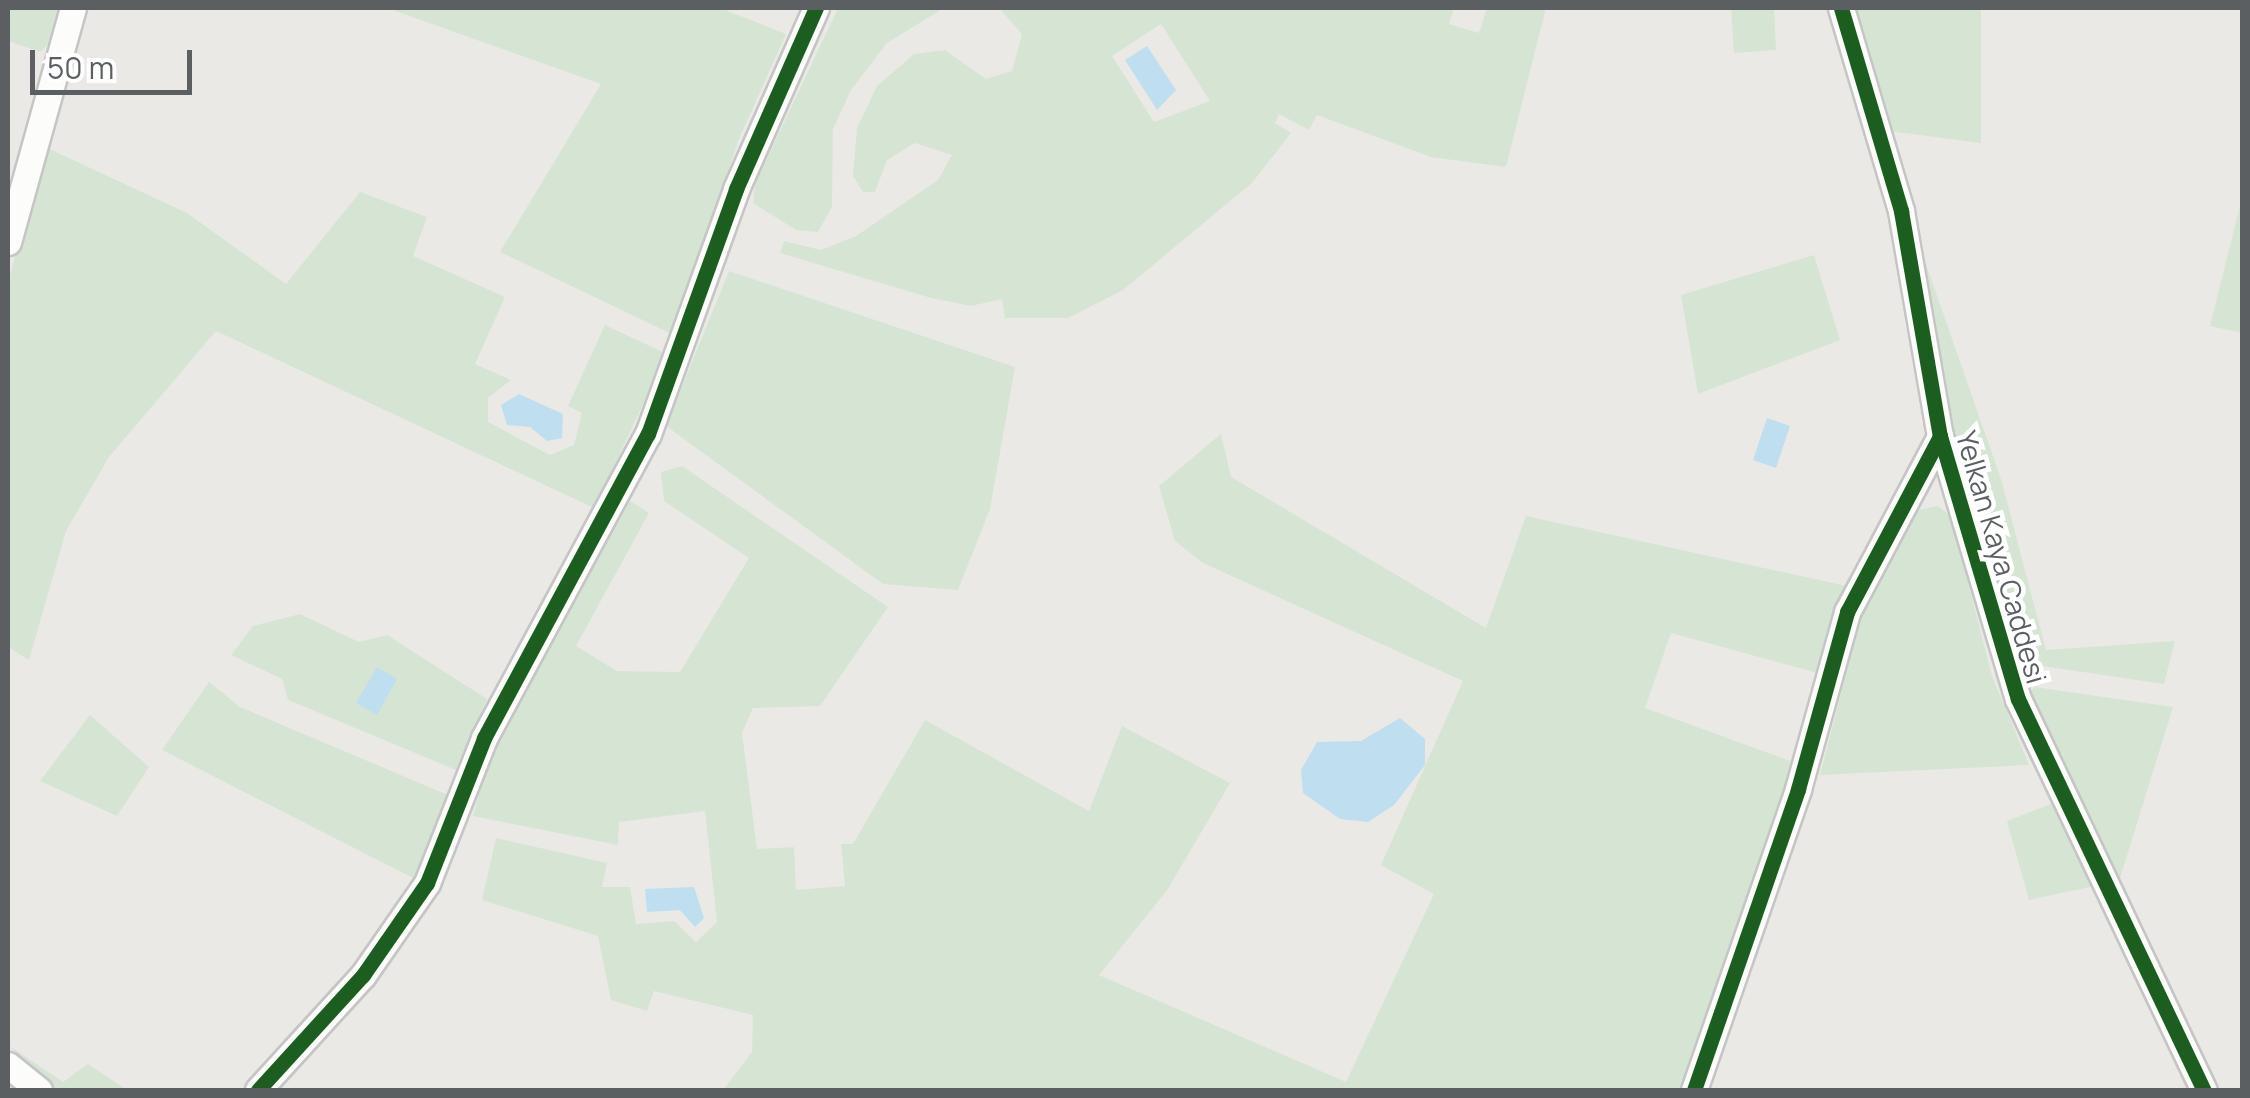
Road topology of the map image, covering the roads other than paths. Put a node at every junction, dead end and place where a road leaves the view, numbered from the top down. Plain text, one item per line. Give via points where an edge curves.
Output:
1 (73, 8) edge
2 (816, 8) edge
3 (1841, 8) edge
4 (8, 242) edge
5 (1940, 436) junction
6 (8, 1064) edge
7 (38, 1090) edge
8 (258, 1090) edge
9 (1694, 1090) edge
10 (2204, 1090) edge

1 - 4 street
2 - 8 street via 736,190 648,434 484,738 427,883 363,976
3 - 5 street, Yelkan Kaya Caddesi via 1901,211
5 - 9 street via 1848,612 1798,790
5 - 10 street, Yelkan Kaya Caddesi via 2018,699
6 - 7 street

